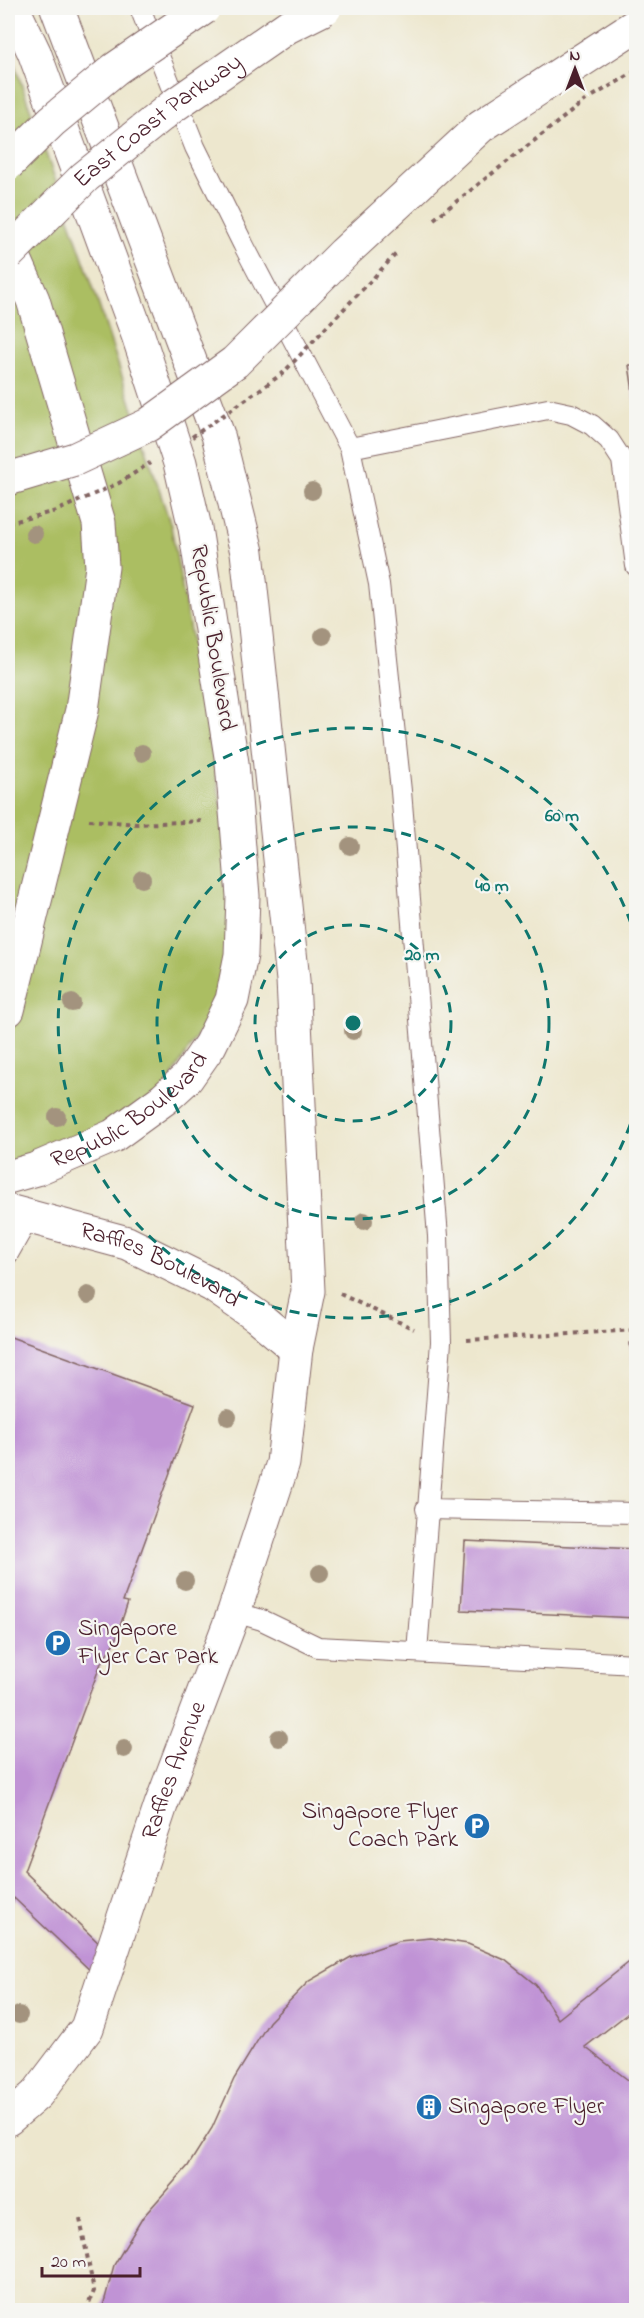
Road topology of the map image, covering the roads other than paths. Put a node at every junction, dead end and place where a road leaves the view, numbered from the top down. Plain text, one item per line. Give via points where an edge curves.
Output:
1 (13, 8) edge
2 (57, 8) edge
3 (140, 8) edge
4 (204, 8) edge
5 (325, 8) edge
6 (636, 25) edge
7 (8, 164) edge
8 (8, 243) edge
9 (8, 254) edge
10 (350, 448) junction
11 (8, 479) edge
12 (636, 566) edge
13 (8, 1010) edge
14 (8, 1177) edge
15 (18, 1214) edge
16 (8, 1254) edge
17 (323, 1292) joint
18 (296, 1349) junction
19 (426, 1509) junction
20 (636, 1513) edge
21 (234, 1612) junction
22 (417, 1652) junction
23 (636, 1664) edge
24 (8, 2119) edge

1 - 14 main road, Republic Boulevard via 138,335 180,463 195,528 232,763 243,896 241,955 232,1000 210,1045 186,1078 113,1136 36,1170
2 - 17 main road, Republic Boulevard via 218,435 247,552
3 - 10 lane via 195,147
4 - 7 main road, bridge via 115,69
5 - 9 main road, East Coast Parkway, bridge via 286,27 173,106 85,177
6 - 11 main road, bridge via 481,126 344,253 235,362 148,425 75,459
8 - 13 main road via 33,300 99,524 102,567 82,710
10 - 12 lane via 548,409 571,414 601,432 622,460
10 - 19 lane via 379,584 438,1236 441,1342
15 - 16 lane
15 - 18 main road, Raffles Boulevard via 138,1248 212,1285
17 - 18 main road, Raffles Avenue
18 - 21 main road, Raffles Avenue via 283,1463
19 - 20 lane
19 - 22 lane
21 - 22 lane via 262,1620 318,1647
21 - 24 main road, Raffles Avenue via 161,1805 87,2028 37,2094
22 - 23 lane

